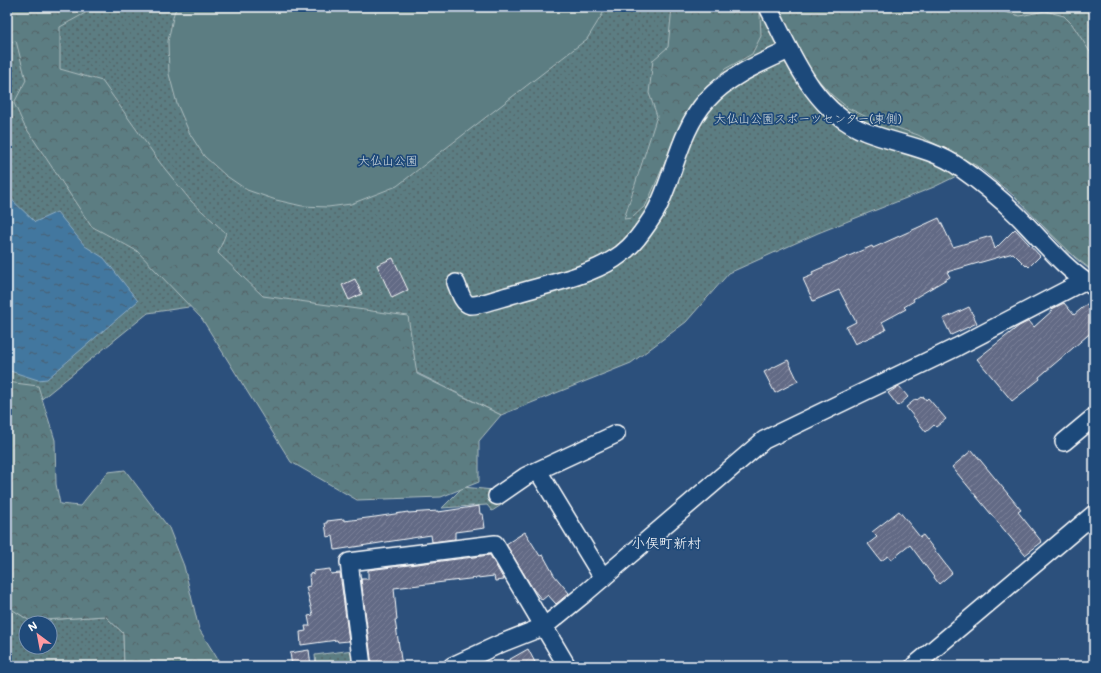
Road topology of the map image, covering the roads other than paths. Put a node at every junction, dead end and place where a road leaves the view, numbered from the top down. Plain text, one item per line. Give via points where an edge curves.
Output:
1 (768, 7) edge
2 (789, 50) junction
3 (456, 283) dead end
4 (1089, 284) edge
5 (1094, 417) edge
6 (616, 434) dead end
7 (1064, 442) dead end
8 (538, 471) junction
9 (497, 496) dead end
10 (1094, 514) edge
11 (603, 578) junction
12 (545, 626) junction
13 (362, 666) edge
14 (452, 666) edge
15 (567, 666) edge
16 (914, 666) edge

1 - 2 street
2 - 3 street via 735,77 707,99 685,136 657,209 641,234 615,259 575,276 472,305 465,302
2 - 4 street via 823,102 843,120 865,131 939,156 958,166 1008,206 1069,268
4 - 11 street via 764,440
5 - 7 street
6 - 8 street
8 - 9 street
8 - 11 street
10 - 16 street
11 - 12 street
12 - 13 street via 495,544 349,562
12 - 14 street
12 - 15 street

